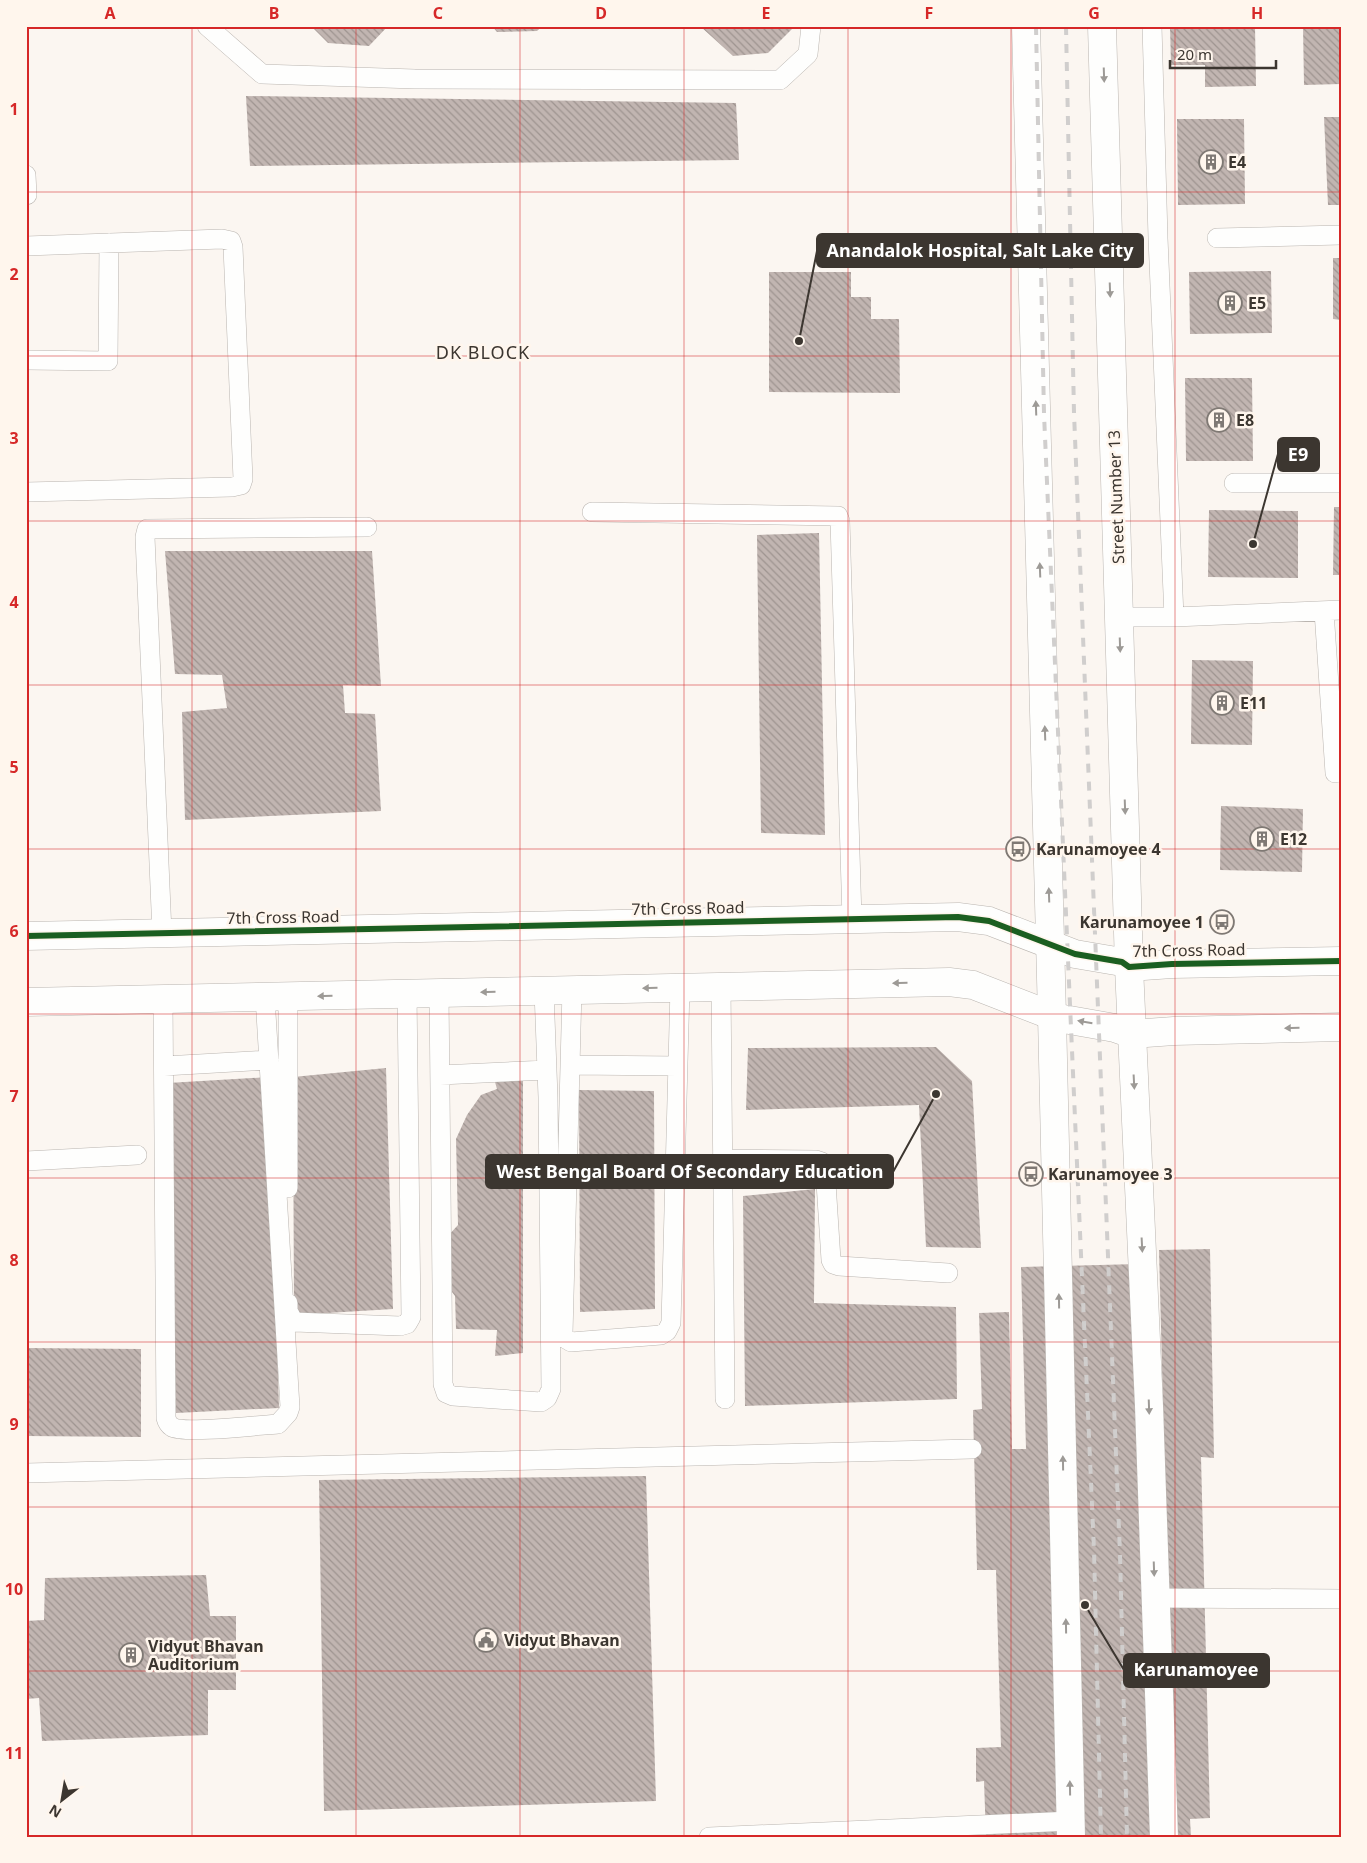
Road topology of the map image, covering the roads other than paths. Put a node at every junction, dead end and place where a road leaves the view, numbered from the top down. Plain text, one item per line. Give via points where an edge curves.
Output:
1 (207, 26) edge
2 (811, 26) edge
3 (1026, 26) edge
4 (1102, 26) edge
5 (1152, 26) edge
6 (26, 175) edge
7 (27, 195) edge
8 (1341, 235) edge
9 (1217, 238) dead end
10 (109, 243) junction
11 (26, 246) edge
12 (26, 360) edge
13 (1234, 483) dead end
14 (1341, 483) edge
15 (26, 492) edge
16 (592, 512) dead end
17 (367, 527) dead end
18 (1332, 611) edge
19 (1119, 617) junction
20 (1174, 617) junction
21 (1335, 774) dead end
22 (852, 919) junction
23 (162, 934) junction
24 (26, 936) edge
25 (1050, 944) junction
26 (1341, 961) edge
27 (1129, 967) junction
28 (721, 987) junction
29 (680, 988) junction
30 (572, 990) junction
31 (544, 991) junction
32 (439, 993) junction
33 (407, 994) junction
34 (276, 997) junction
35 (163, 999) junction
36 (26, 1002) edge
37 (1052, 1016) junction
38 (1341, 1027) edge
39 (1132, 1034) junction
40 (269, 1060) junction
41 (571, 1065) junction
42 (164, 1066) junction
43 (678, 1066) junction
44 (547, 1070) junction
45 (440, 1075) junction
46 (138, 1155) dead end
47 (722, 1159) junction
48 (26, 1161) edge
49 (948, 1273) dead end
50 (725, 1399) dead end
51 (972, 1449) dead end
52 (26, 1473) edge
53 (1155, 1598) junction
54 (1341, 1599) edge
55 (1071, 1829) edge
56 (709, 1837) edge
57 (1164, 1837) edge

1 - 2 lane via 262,74 415,79 780,80 808,54
25 -> 3 main road
4 -> 19 main road, Street Number 13
5 - 20 lane via 1157,228
6 - 7 lane
8 - 9 lane
10 - 11 lane
10 - 12 lane via 108,361
10 - 15 lane via 231,240 241,485
13 - 14 lane
16 - 22 lane via 838,516
17 - 23 lane via 147,529
18 - 20 lane
18 - 21 lane
19 - 20 lane
19 -> 27 main road, Street Number 13
22 - 23 main road, 7th Cross Road
22 - 25 main road, 7th Cross Road via 958,917 989,921
23 - 24 main road, 7th Cross Road
25 - 27 main road, 7th Cross Road via 1076,954 1122,962
25 - 37 main road
26 - 27 main road, 7th Cross Road
27 - 39 main road, Street Number 13
28 - 29 main road
37 -> 28 main road via 973,985 949,982
28 - 47 lane
29 -> 30 main road
29 - 43 lane
30 - 31 main road
30 - 41 lane
31 -> 32 main road
31 - 44 lane
32 - 33 main road
32 - 45 lane
33 -> 34 main road
33 - 34 lane via 412,1317 407,1324 400,1326 294,1322 288,1311
34 - 35 main road
34 - 40 lane
35 - 36 main road
35 - 42 lane
39 -> 37 main road
55 -> 37 main road
38 -> 39 main road
39 -> 53 main road, Street Number 13
40 - 42 lane
40 - 42 lane via 290,1407 278,1424 208,1429 173,1428 166,1418
41 - 43 lane
41 - 43 lane via 563,1334 571,1342 661,1335 668,1331 671,1323
44 - 45 lane
44 - 45 lane via 551,1389 541,1402 453,1396 446,1393 443,1384
46 - 48 lane
47 - 49 lane via 822,1162 833,1264
47 - 50 lane
51 - 52 lane
53 - 54 lane
53 - 57 main road, Street Number 13
55 - 56 lane

